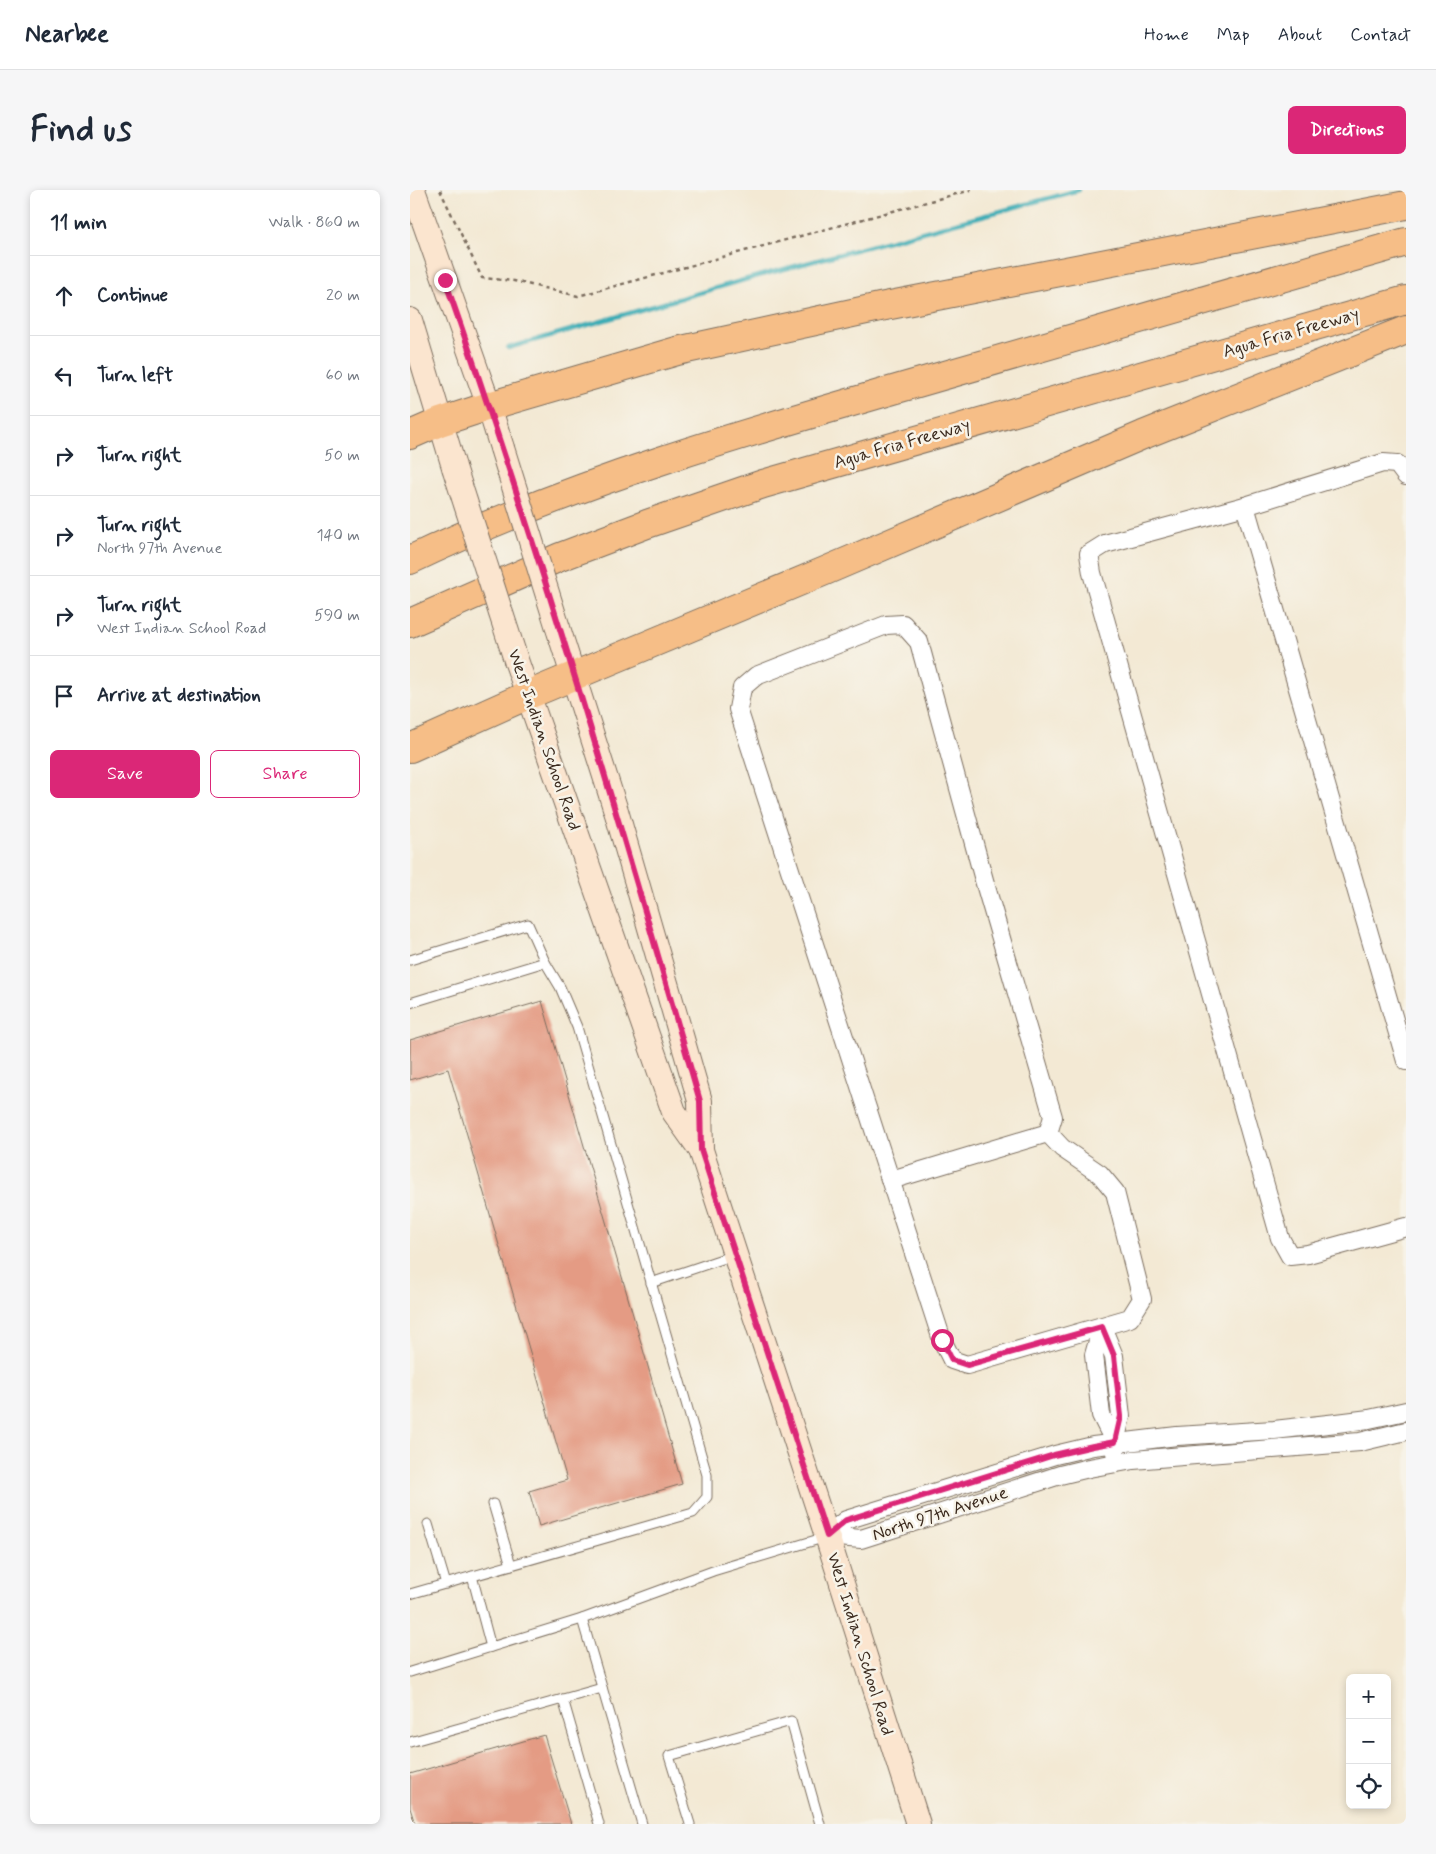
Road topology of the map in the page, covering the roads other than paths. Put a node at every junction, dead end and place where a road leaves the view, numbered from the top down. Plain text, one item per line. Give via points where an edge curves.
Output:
1 (413, 190) edge
2 (1406, 205) edge
3 (1406, 242) edge
4 (1406, 300) edge
5 (410, 320) edge
6 (1406, 330) edge
7 (489, 406) junction
8 (440, 422) junction
9 (410, 435) edge
10 (1406, 476) edge
11 (1245, 506) junction
12 (410, 560) edge
13 (410, 623) edge
14 (574, 676) junction
15 (528, 695) junction
16 (410, 748) edge
17 (410, 960) edge
18 (545, 962) junction
19 (410, 1003) edge
20 (1406, 1062) edge
21 (1048, 1133) junction
22 (701, 1150) junction
23 (890, 1180) junction
24 (1406, 1227) edge
25 (735, 1255) junction
26 (651, 1283) junction
27 (1102, 1327) junction
28 (1406, 1411) edge
29 (1406, 1431) edge
30 (1115, 1442) junction
31 (1115, 1463) junction
32 (494, 1504) dead end
33 (428, 1524) dead end
34 (827, 1536) junction
35 (511, 1565) junction
36 (472, 1576) junction
37 (446, 1584) junction
38 (410, 1594) edge
39 (582, 1619) junction
40 (491, 1647) junction
41 (410, 1672) edge
42 (602, 1688) junction
43 (563, 1699) junction
44 (410, 1742) edge
45 (599, 1824) edge
46 (642, 1824) edge
47 (690, 1824) edge
48 (820, 1824) edge
49 (918, 1824) edge

1 - 7 main road, West Indian School Road
2 - 7 highway via 792,325 677,351
3 - 12 highway via 716,441 582,487
4 - 13 highway, Agua Fria Freeway via 739,492 560,557
5 - 8 main road, West Indian School Road
6 - 14 highway via 1151,431
7 - 8 highway
7 - 14 main road, West Indian School Road, bridge
8 - 9 highway
8 - 15 main road, West Indian School Road, bridge
10 - 11 street via 1397,464 1383,463
11 - 20 street
11 - 24 street via 1105,544 1089,554 1092,573 1280,1238 1290,1256
14 - 15 highway
14 - 22 main road, West Indian School Road via 700,1101
15 - 16 highway
15 - 22 main road, West Indian School Road via 674,1112
17 - 18 lane via 528,924
18 - 19 lane
18 - 26 lane via 577,1027
21 - 23 street
21 - 23 street via 1053,1117 919,642 904,624 886,625 756,676 742,688 738,709
21 - 27 street via 1062,1148 1100,1174 1116,1192 1142,1299 1130,1318
22 - 25 main road, West Indian School Road
23 - 27 street via 942,1340 952,1360 967,1365
25 - 26 lane
25 - 34 main road, West Indian School Road
26 - 35 lane via 707,1475 707,1497 693,1514
27 - 30 street via 1114,1356 1121,1416
28 - 30 street, North 97th Avenue via 1328,1424
29 - 31 street, North 97th Avenue via 1360,1442
30 - 31 street
30 - 34 street, North 97th Avenue via 1054,1455 846,1520
31 - 34 street, North 97th Avenue via 1060,1475 861,1539
32 - 35 lane
33 - 37 lane
34 - 39 lane via 713,1570
34 - 49 main road, West Indian School Road
35 - 36 lane
36 - 37 lane
36 - 40 lane
37 - 38 lane
39 - 40 lane
39 - 42 lane
40 - 41 lane
42 - 43 lane
42 - 46 lane
43 - 44 lane
43 - 45 lane
47 - 48 lane via 669,1756 791,1721

